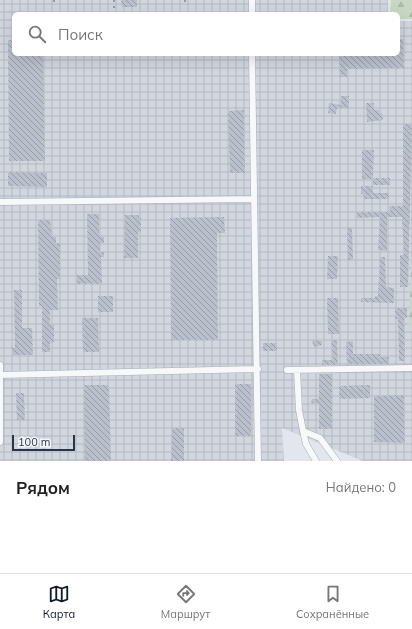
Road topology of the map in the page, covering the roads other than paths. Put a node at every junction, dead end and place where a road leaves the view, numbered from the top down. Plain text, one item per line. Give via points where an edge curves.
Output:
1 (252, 0) edge
2 (252, 12) edge
3 (252, 56) edge
4 (254, 199) junction
5 (0, 202) edge
6 (0, 365) edge
7 (412, 368) edge
8 (258, 369) junction
9 (287, 370) dead end
10 (297, 370) junction
11 (0, 374) edge
12 (303, 431) junction
13 (0, 442) edge
14 (258, 461) edge
15 (316, 461) edge
16 (337, 461) edge

1 - 2 lane
3 - 4 lane
4 - 5 lane
4 - 8 lane
6 - 11 lane
7 - 10 lane
8 - 11 lane
8 - 14 lane
9 - 10 lane
10 - 12 lane
11 - 13 lane
12 - 15 lane via 306,444
12 - 16 lane via 320,438

